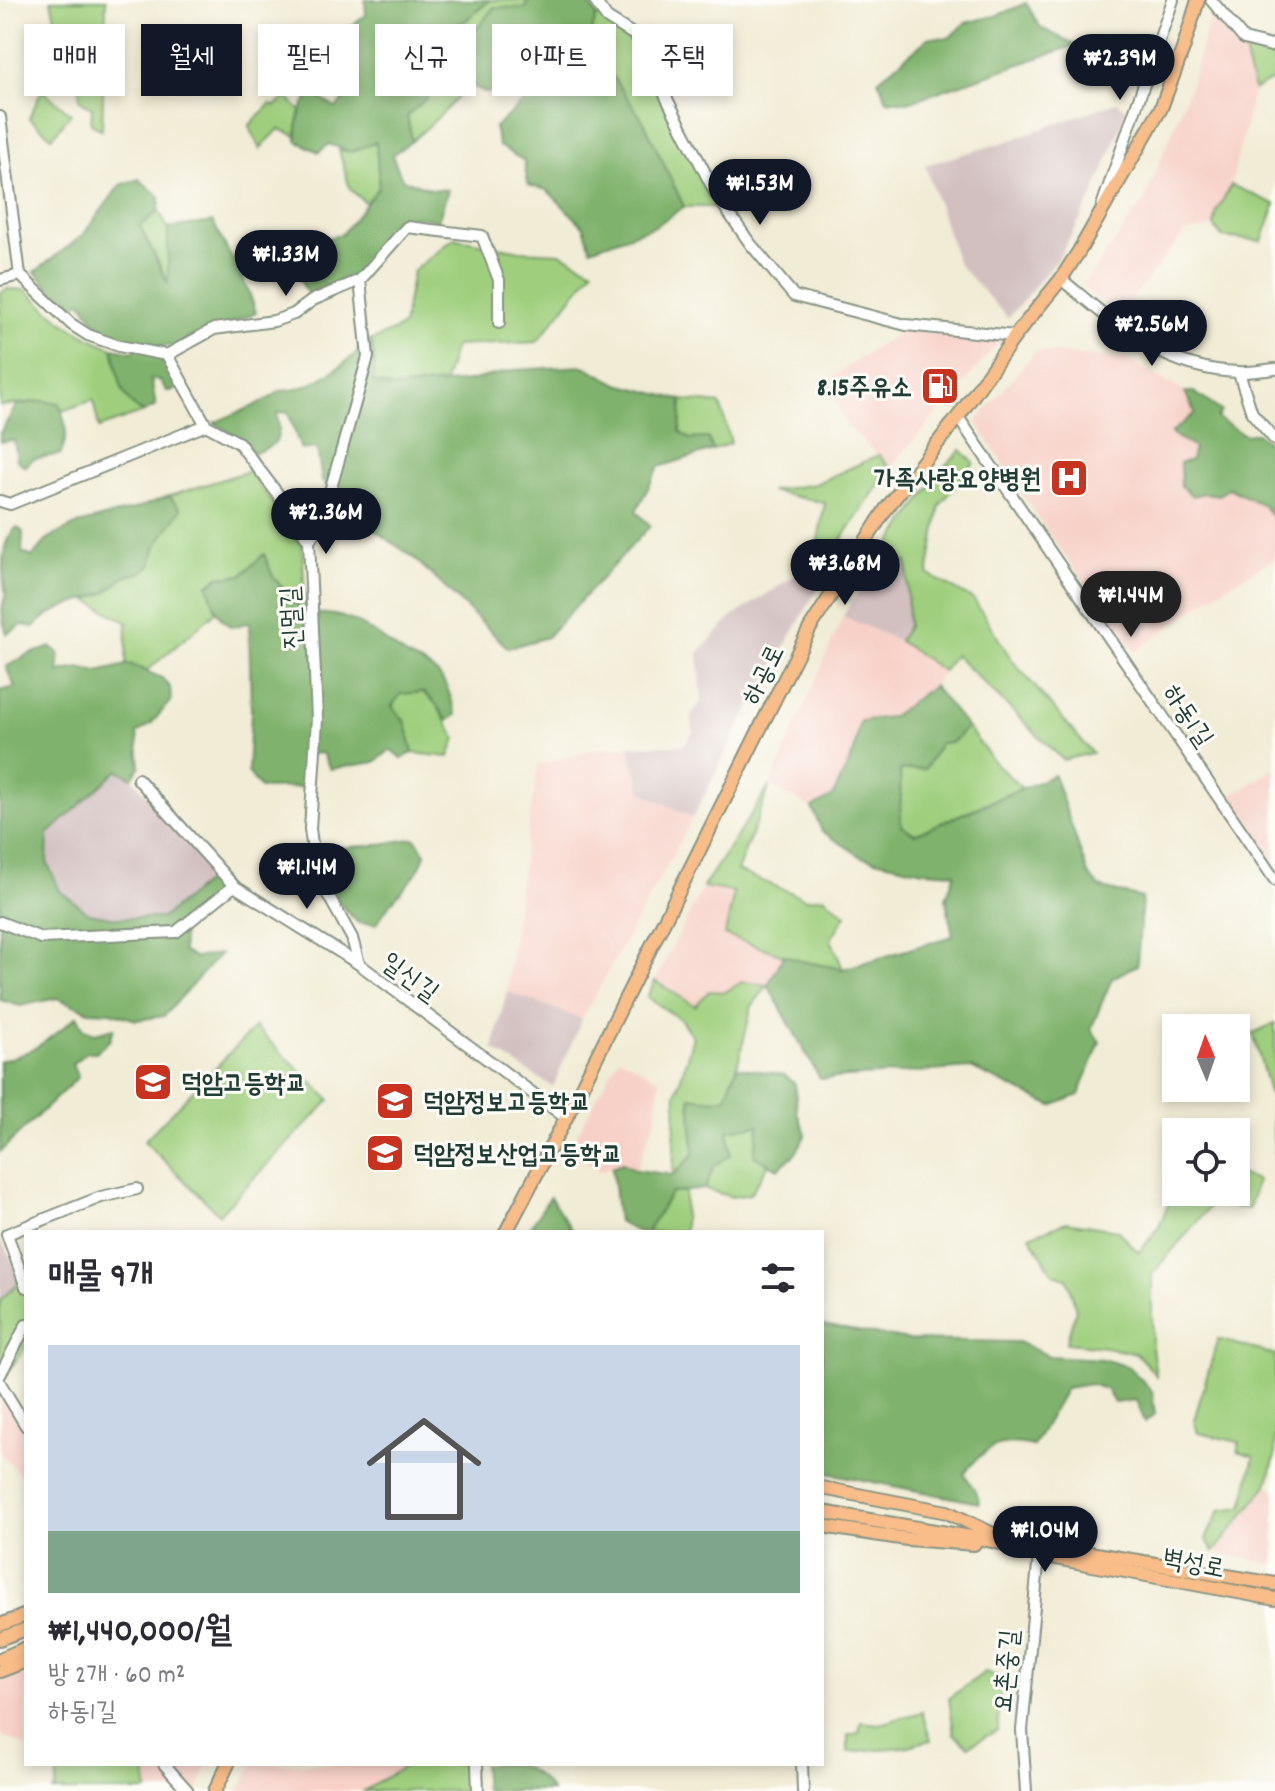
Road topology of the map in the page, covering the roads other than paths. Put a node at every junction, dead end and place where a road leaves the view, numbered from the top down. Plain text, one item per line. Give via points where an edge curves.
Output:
1 (594, 0) edge
2 (1173, 0) edge
3 (1198, 0) edge
4 (1211, 0) edge
5 (1275, 43) edge
6 (0, 117) edge
7 (2, 163) edge
8 (1099, 214) junction
9 (20, 275) junction
10 (1061, 279) junction
11 (0, 280) edge
12 (360, 280) junction
13 (499, 323) dead end
14 (1015, 336) junction
15 (167, 355) junction
16 (1275, 369) edge
17 (1239, 373) junction
18 (958, 417) junction
19 (206, 425) junction
20 (1275, 440) edge
21 (0, 501) edge
22 (309, 541) junction
23 (138, 779) dead end
24 (1275, 880) edge
25 (234, 886) junction
26 (0, 922) edge
27 (359, 964) junction
28 (566, 1118) junction
29 (137, 1189) dead end
30 (507, 1230) edge
31 (24, 1281) edge
32 (24, 1329) edge
33 (0, 1375) edge
34 (0, 1383) edge
35 (24, 1423) edge
36 (824, 1488) edge
37 (824, 1506) edge
38 (824, 1512) edge
39 (824, 1526) edge
40 (1001, 1538) junction
41 (1024, 1548) junction
42 (1039, 1555) junction
43 (1275, 1584) edge
44 (1275, 1599) edge
45 (24, 1616) edge
46 (0, 1625) edge
47 (24, 1630) edge
48 (0, 1639) edge
49 (24, 1649) edge
50 (0, 1659) edge
51 (24, 1662) edge
52 (0, 1671) edge
53 (165, 1766) edge
54 (227, 1766) edge
55 (477, 1766) edge
56 (802, 1766) edge
57 (188, 1791) edge
58 (215, 1791) edge
59 (478, 1791) edge
60 (803, 1791) edge
61 (1026, 1791) edge

1 - 14 street via 607,18 639,38 717,196 794,296 906,325
2 - 8 street
3 - 8 main road, 하공로 via 1161,108
4 - 5 street via 1244,39
6 - 7 street
7 - 9 street
8 - 10 main road, 하공로
9 - 11 street
9 - 15 street via 88,335
10 - 14 main road, 하공로
10 - 17 street via 1135,340 1174,360
12 - 13 street via 407,227 482,236 499,280
12 - 15 street via 294,314 214,329
12 - 22 street via 368,357 321,523
14 - 18 main road, 하공로
15 - 19 street
16 - 17 street
17 - 20 street via 1252,413
18 - 24 street, 하동1길
18 - 28 main road, 하공로 via 886,509 810,628
19 - 21 street via 10,504
19 - 22 street via 239,443
22 - 27 street, 진멀길 via 317,719 310,829 316,873 352,938
23 - 25 street, 일신길
25 - 26 street via 176,932 41,938
25 - 27 street, 일신길
27 - 28 street, 일신길
28 - 30 main road, 하공로
29 - 31 street via 101,1197 7,1234
32 - 33 street
34 - 35 street
36 - 40 main road via 947,1512
37 - 40 main road, 벽성로
38 - 41 main road, 벽성로
39 - 41 main road
40 - 43 main road, 벽성로
41 - 42 main road, 벽성로
42 - 44 main road, 벽성로
42 - 61 street, 요촌중길 via 1022,1730
45 - 46 main road
47 - 48 main road
49 - 50 main road
51 - 52 main road
53 - 57 street
54 - 58 main road
55 - 59 street
56 - 60 street

